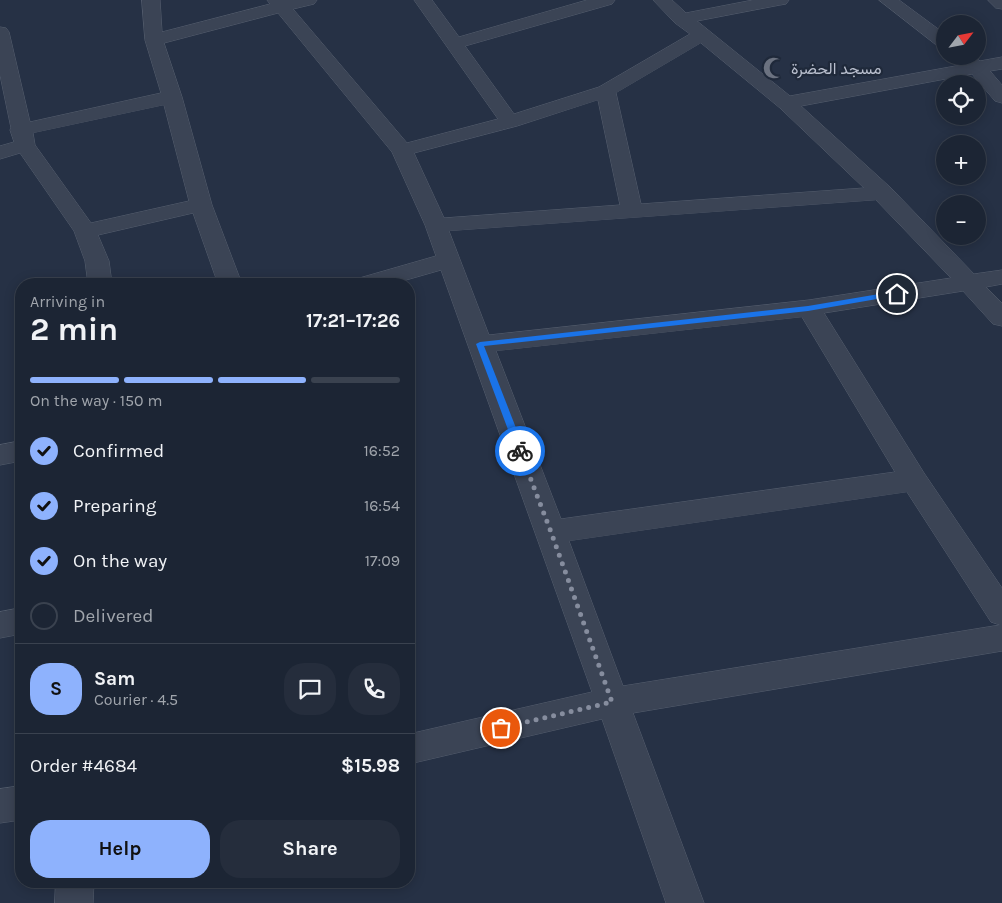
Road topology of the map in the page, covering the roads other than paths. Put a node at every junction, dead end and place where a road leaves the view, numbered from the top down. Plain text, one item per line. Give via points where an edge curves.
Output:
1 (151, 0) edge
2 (308, 0) edge
3 (423, 0) edge
4 (606, 0) edge
5 (662, 0) edge
6 (780, 0) edge
7 (888, 0) edge
8 (997, 0) edge
9 (278, 4) edge
10 (1002, 4) edge
11 (681, 18) junction
12 (0, 32) edge
13 (700, 35) junction
14 (936, 37) edge
15 (154, 40) junction
16 (454, 44) junction
17 (986, 62) edge
18 (1002, 62) edge
19 (956, 65) edge
20 (972, 65) edge
21 (606, 91) junction
22 (172, 97) junction
23 (1002, 97) edge
24 (786, 103) junction
25 (510, 122) junction
26 (16, 126) edge
27 (402, 150) junction
28 (0, 154) edge
29 (883, 193) junction
30 (201, 205) junction
31 (632, 212) junction
32 (436, 225) junction
33 (85, 231) junction
34 (449, 260) junction
35 (1002, 277) edge
36 (99, 278) edge
37 (228, 278) edge
38 (385, 278) edge
39 (968, 282) junction
40 (808, 308) junction
41 (1002, 318) edge
42 (480, 344) junction
43 (15, 452) edge
44 (0, 455) edge
45 (914, 480) junction
46 (551, 532) junction
47 (1002, 613) edge
48 (15, 622) edge
49 (0, 624) edge
50 (1002, 638) edge
51 (612, 702) junction
52 (415, 749) edge
53 (15, 804) edge
54 (0, 806) edge
55 (75, 888) edge
56 (74, 903) edge
57 (685, 903) edge

1 - 15 street
2 - 9 street
3 - 16 street
4 - 16 street
5 - 11 street
6 - 11 street
7 - 14 street
8 - 10 street
9 - 15 street
9 - 27 street
11 - 13 street
12 - 26 street
13 - 21 street
13 - 24 street
15 - 22 street
16 - 25 street
17 - 18 street
19 - 24 street
20 - 23 street
21 - 25 street
21 - 31 street
22 - 26 street
22 - 30 street
24 - 29 street
25 - 27 street
26 - 28 street
26 - 33 street
27 - 32 street
29 - 31 street
29 - 39 street
30 - 33 street
30 - 37 street
31 - 32 street
32 - 34 street
33 - 36 street via 97,261
34 - 38 street
34 - 42 street
35 - 39 street
39 - 40 street
39 - 41 street
40 - 42 street
40 - 45 street
42 - 46 street
43 - 44 street
45 - 46 street
45 - 47 street
46 - 51 street
48 - 49 street
50 - 51 street
51 - 52 street
51 - 57 street
53 - 54 street
55 - 56 street

